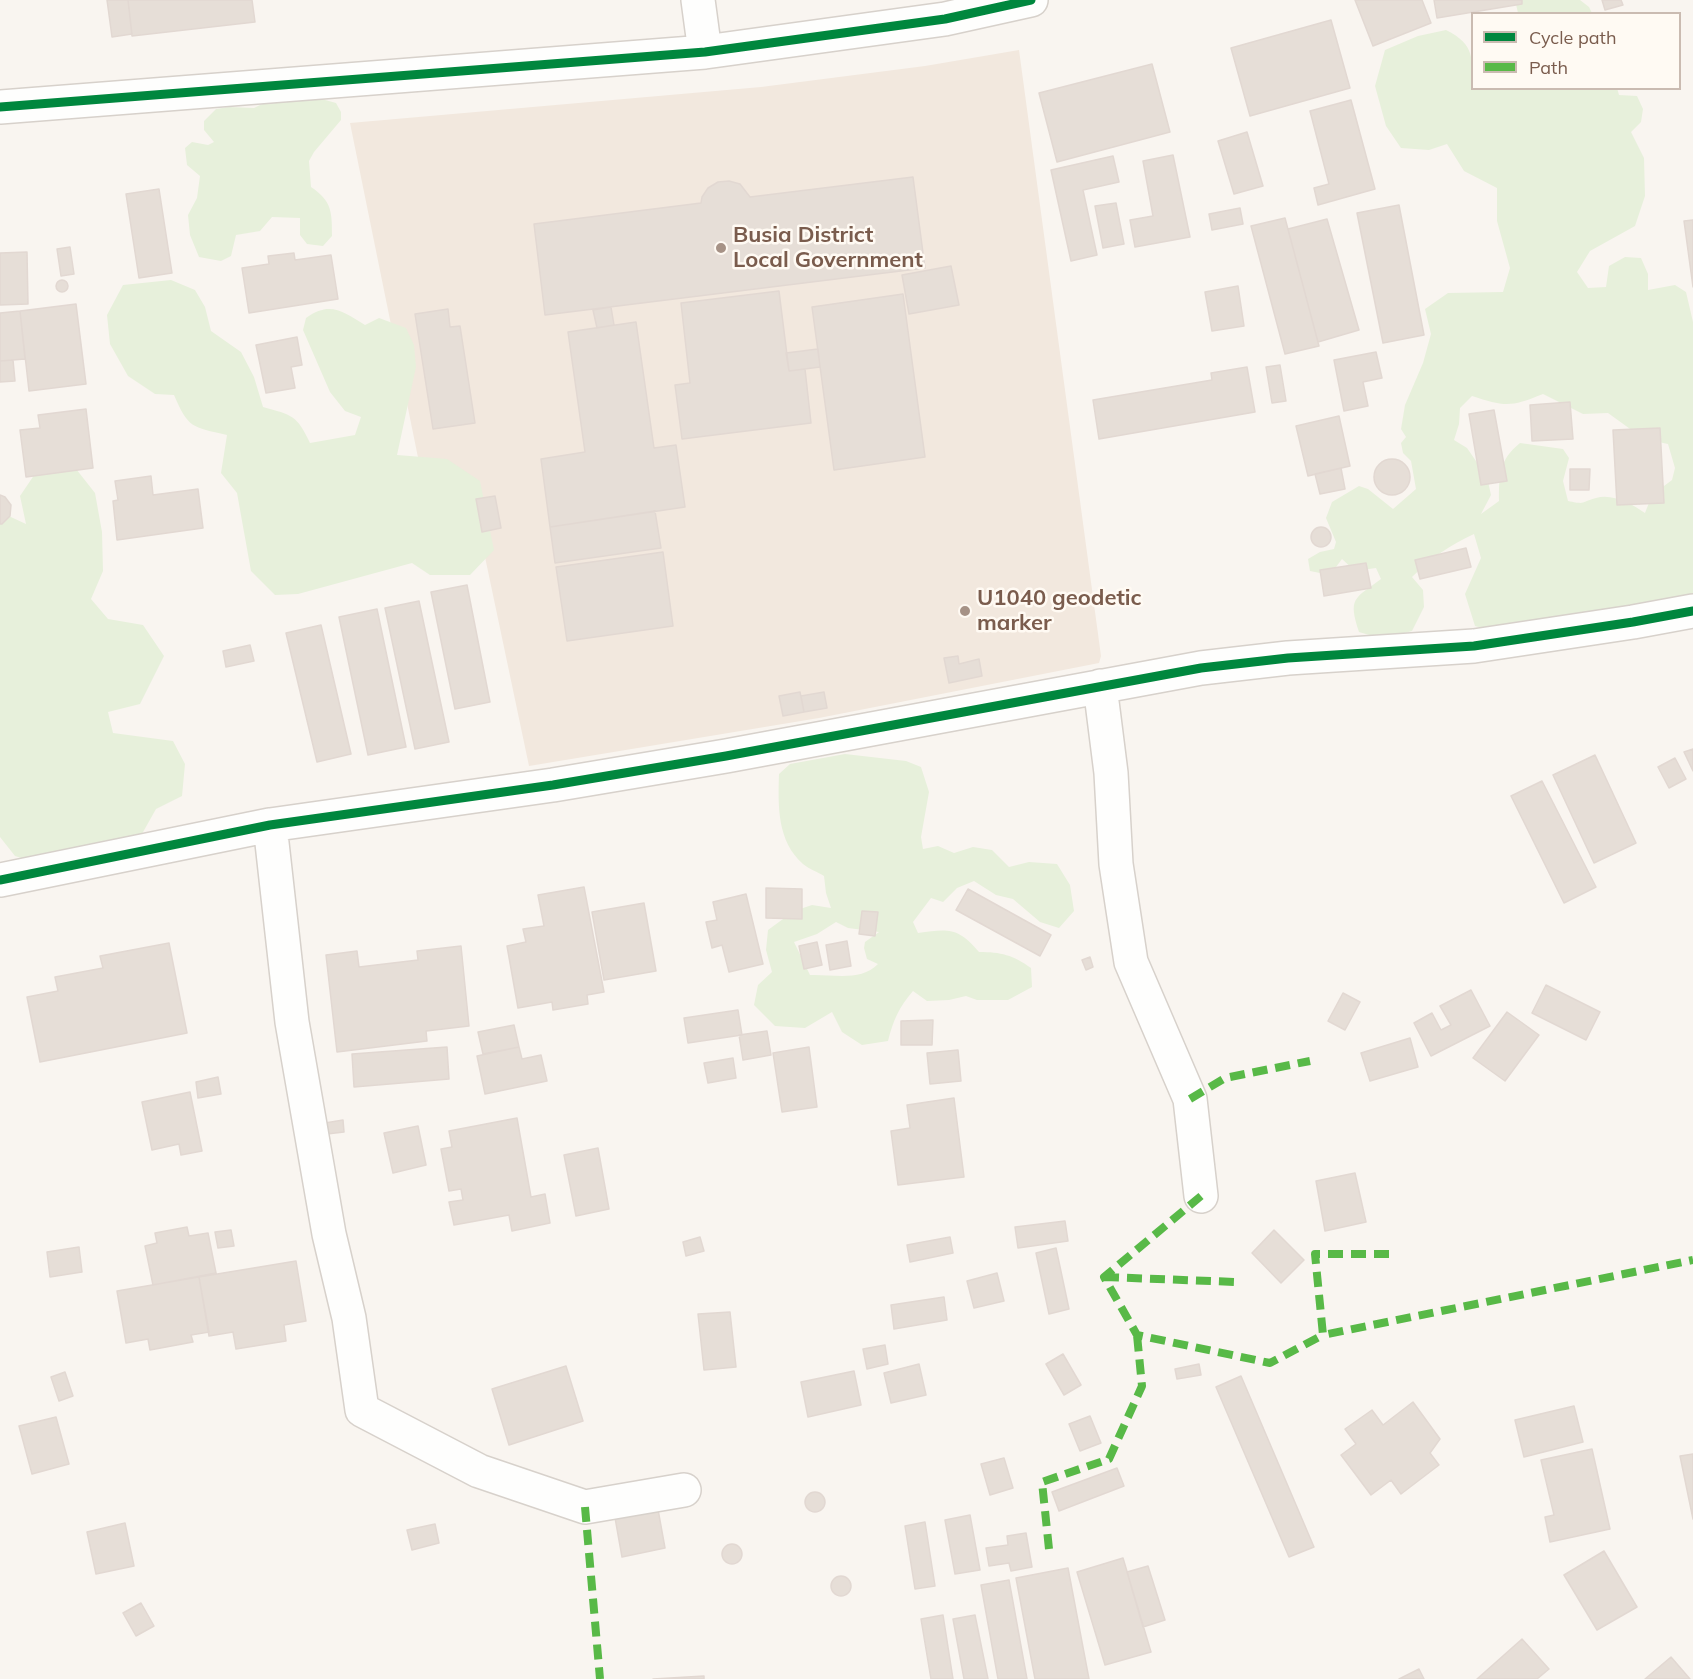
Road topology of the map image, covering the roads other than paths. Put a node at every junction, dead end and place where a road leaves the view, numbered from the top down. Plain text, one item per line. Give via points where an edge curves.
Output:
1 (698, 0) edge
2 (1031, 0) edge
3 (705, 52) junction
4 (0, 107) edge
5 (1693, 611) edge
6 (1100, 686) junction
7 (270, 825) junction
8 (0, 880) edge
9 (1201, 1196) dead end
10 (684, 1490) dead end

1 - 3 street
2 - 3 street via 945,19
3 - 4 street
5 - 6 street via 1474,646 1288,658
6 - 7 street via 553,785
6 - 9 street via 1111,773 1116,864 1131,962 1190,1099
7 - 8 street
7 - 10 street via 292,1022 329,1233 349,1318 362,1410 479,1471 585,1507

